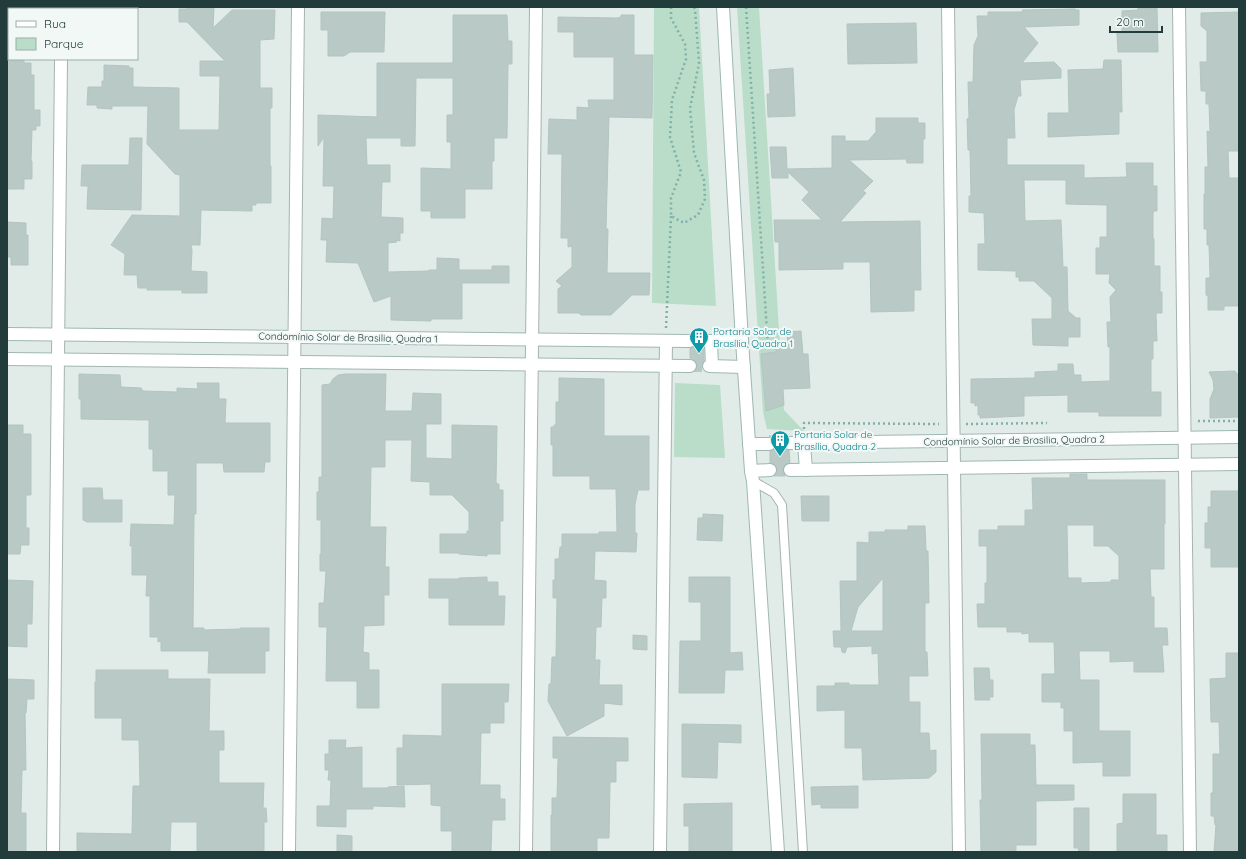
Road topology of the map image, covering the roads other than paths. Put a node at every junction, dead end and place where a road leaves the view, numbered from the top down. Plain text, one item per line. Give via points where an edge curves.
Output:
1 (298, 7) edge
2 (536, 7) edge
3 (723, 7) edge
4 (948, 7) edge
5 (1180, 7) edge
6 (61, 60) edge
7 (7, 334) edge
8 (58, 334) junction
9 (294, 337) junction
10 (532, 339) junction
11 (666, 341) junction
12 (690, 341) tunnel mouth
13 (742, 342) junction
14 (7, 359) edge
15 (58, 360) junction
16 (294, 362) junction
17 (532, 365) junction
18 (665, 366) junction
19 (690, 366) tunnel mouth
20 (744, 367) junction
21 (1186, 438) junction
22 (1239, 438) edge
23 (954, 441) junction
24 (789, 443) tunnel mouth
25 (804, 443) junction
26 (750, 444) junction
27 (769, 444) tunnel mouth
28 (1239, 464) edge
29 (1186, 465) junction
30 (954, 468) junction
31 (770, 470) tunnel mouth
32 (790, 470) tunnel mouth
33 (806, 470) junction
34 (752, 476) junction
35 (52, 852) edge
36 (289, 852) edge
37 (526, 852) edge
38 (660, 852) edge
39 (778, 852) edge
40 (803, 852) edge
41 (959, 852) edge
42 (1190, 852) edge

1 - 9 street
2 - 10 street
3 - 13 street
4 - 23 street
5 - 21 street
6 - 8 street
7 - 8 street, Condomínio Solar de Brasilia, Quadra 1
8 - 9 street, Condomínio Solar de Brasilia, Quadra 1
8 - 15 street
9 - 10 street, Condomínio Solar de Brasilia, Quadra 1
9 - 16 street
10 - 11 street, Condomínio Solar de Brasilia, Quadra 1
10 - 17 street
11 - 12 street, Condomínio Solar de Brasilia, Quadra 1
11 - 18 street
13 - 20 street
13 - 20 street via 710,341 710,366
14 - 15 street
15 - 16 street
15 - 35 street
16 - 17 street
16 - 36 street
17 - 18 street
17 - 37 street
18 - 19 street
18 - 38 street
20 - 26 street
21 - 22 street, Condomínio Solar de Brasilia, Quadra 2
21 - 23 street, Condomínio Solar de Brasilia, Quadra 2
21 - 29 street
23 - 25 street, Condomínio Solar de Brasilia, Quadra 2
23 - 30 street
24 - 25 street, Condomínio Solar de Brasilia, Quadra 2
25 - 33 street
26 - 27 street
26 - 34 street
28 - 29 street
29 - 30 street
29 - 42 street
30 - 33 street
30 - 41 street
31 - 34 street
32 - 33 street
34 - 39 street
34 - 40 lane via 774,493 782,505

